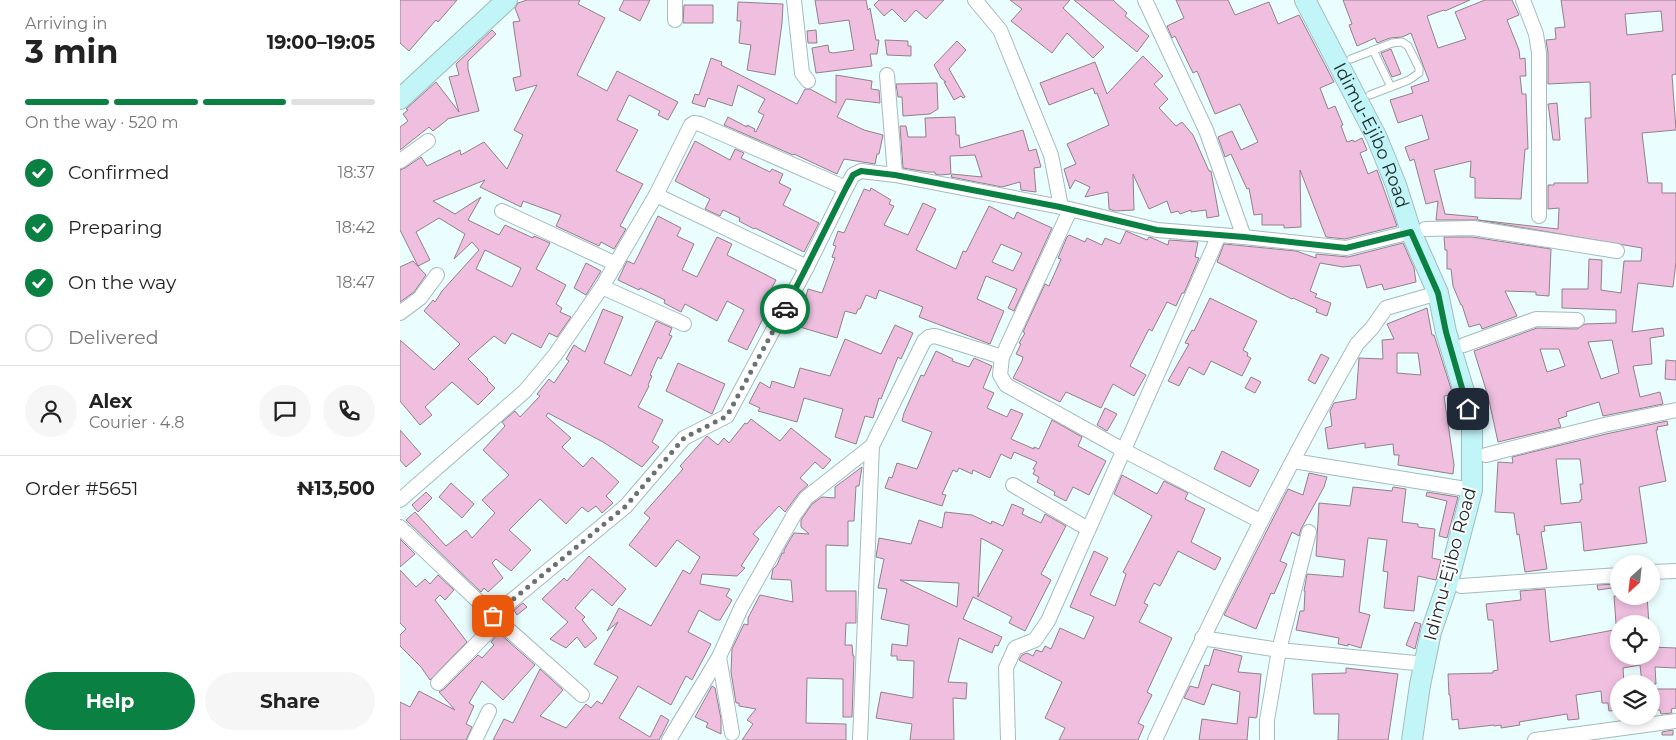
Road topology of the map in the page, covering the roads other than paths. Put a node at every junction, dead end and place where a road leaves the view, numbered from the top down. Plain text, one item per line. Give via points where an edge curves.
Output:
1 (507, 0) edge
2 (676, 0) edge
3 (794, 0) edge
4 (975, 0) edge
5 (1145, 0) edge
6 (1305, 0) edge
7 (1320, 0) edge
8 (1524, 0) edge
9 (675, 20) dead end
10 (1373, 50) junction
11 (1351, 59) junction
12 (887, 75) dead end
13 (808, 80) dead end
14 (1391, 87) junction
15 (1370, 95) junction
16 (400, 99) edge
17 (428, 141) dead end
18 (400, 161) edge
19 (895, 175) junction
20 (846, 188) junction
21 (656, 195) junction
22 (1065, 208) junction
23 (502, 211) dead end
24 (1539, 216) dead end
25 (1418, 231) junction
26 (1219, 235) junction
27 (1244, 237) junction
28 (1617, 251) dead end
29 (616, 264) junction
30 (807, 266) junction
31 (437, 275) dead end
32 (602, 287) junction
33 (1438, 293) junction
34 (400, 313) edge
35 (1577, 320) dead end
36 (684, 324) dead end
37 (1464, 345) junction
38 (1002, 357) junction
39 (1676, 410) edge
40 (872, 446) junction
41 (1125, 451) junction
42 (1486, 455) junction
43 (1293, 461) junction
44 (1013, 485) dead end
45 (1472, 490) junction
46 (400, 500) edge
47 (1260, 521) junction
48 (400, 527) edge
49 (1088, 529) junction
50 (1309, 532) dead end
51 (1676, 571) edge
52 (1660, 572) edge
53 (1610, 576) edge
54 (1461, 586) junction
55 (496, 618) junction
56 (1202, 638) junction
57 (1279, 650) junction
58 (719, 657) junction
59 (1426, 664) junction
60 (438, 683) dead end
61 (582, 694) dead end
62 (489, 711) dead end
63 (1676, 721) edge
64 (732, 733) dead end
65 (475, 740) edge
66 (669, 740) edge
67 (860, 740) edge
68 (1008, 740) edge
69 (1155, 740) edge
70 (1267, 740) edge
71 (1412, 740) edge
72 (1425, 740) edge
73 (1535, 740) edge

1 - 16 main road
2 - 9 street
3 - 13 street via 802,73
4 - 22 street via 1000,30 1052,155
5 - 27 street via 1206,130
6 - 25 main road, Idimu-Ejibo Road via 1377,138
7 - 11 main road, Idimu-Ejibo Road
8 - 24 street via 1539,53
10 - 11 lane
10 - 14 lane
10 - 14 lane via 1402,42 1408,46 1420,68 1416,76
11 - 15 main road, Idimu-Ejibo Road
12 - 19 street
14 - 15 lane
15 - 25 main road, Idimu-Ejibo Road via 1389,132
17 - 18 street
19 - 20 street via 861,171 853,175
19 - 22 street
20 - 21 street via 694,123
20 - 30 street
21 - 29 street
21 - 30 street
22 - 26 street via 1157,230
22 - 38 street
23 - 29 street
25 - 27 street via 1346,248
25 - 28 street via 1473,228
25 - 33 main road, Idimu-Ejibo Road
25 - 37 main road, Idimu-Ejibo Road via 1446,288
26 - 27 street
26 - 41 street
29 - 32 street
30 - 55 street via 727,416 684,438 626,506
31 - 34 street via 420,298
32 - 36 street
32 - 46 street via 555,355 524,391
33 - 43 street via 1386,308 1357,344
33 - 45 main road, Idimu-Ejibo Road via 1472,423
35 - 37 street via 1536,319
37 - 42 main road, Idimu-Ejibo Road via 1485,422
38 - 40 street via 935,336 929,337 924,341
38 - 41 street via 1000,375 1006,384
39 - 42 street
40 - 58 street via 806,498 742,608
40 - 67 street
41 - 47 street
41 - 49 street
42 - 54 main road, Idimu-Ejibo Road via 1486,492
43 - 45 street
43 - 47 street
44 - 49 street
45 - 59 main road, Idimu-Ejibo Road via 1431,632
47 - 56 street
48 - 55 street
49 - 68 street via 1048,621 1035,640 1015,648 1006,668
50 - 57 street
51 - 52 street
53 - 54 street
54 - 72 main road, Idimu-Ejibo Road via 1444,635
55 - 60 street
55 - 61 street
56 - 57 street
56 - 69 street
57 - 59 street
57 - 70 street via 1267,720
58 - 64 street
58 - 66 street
59 - 71 main road, Idimu-Ejibo Road
62 - 65 street
63 - 73 street

